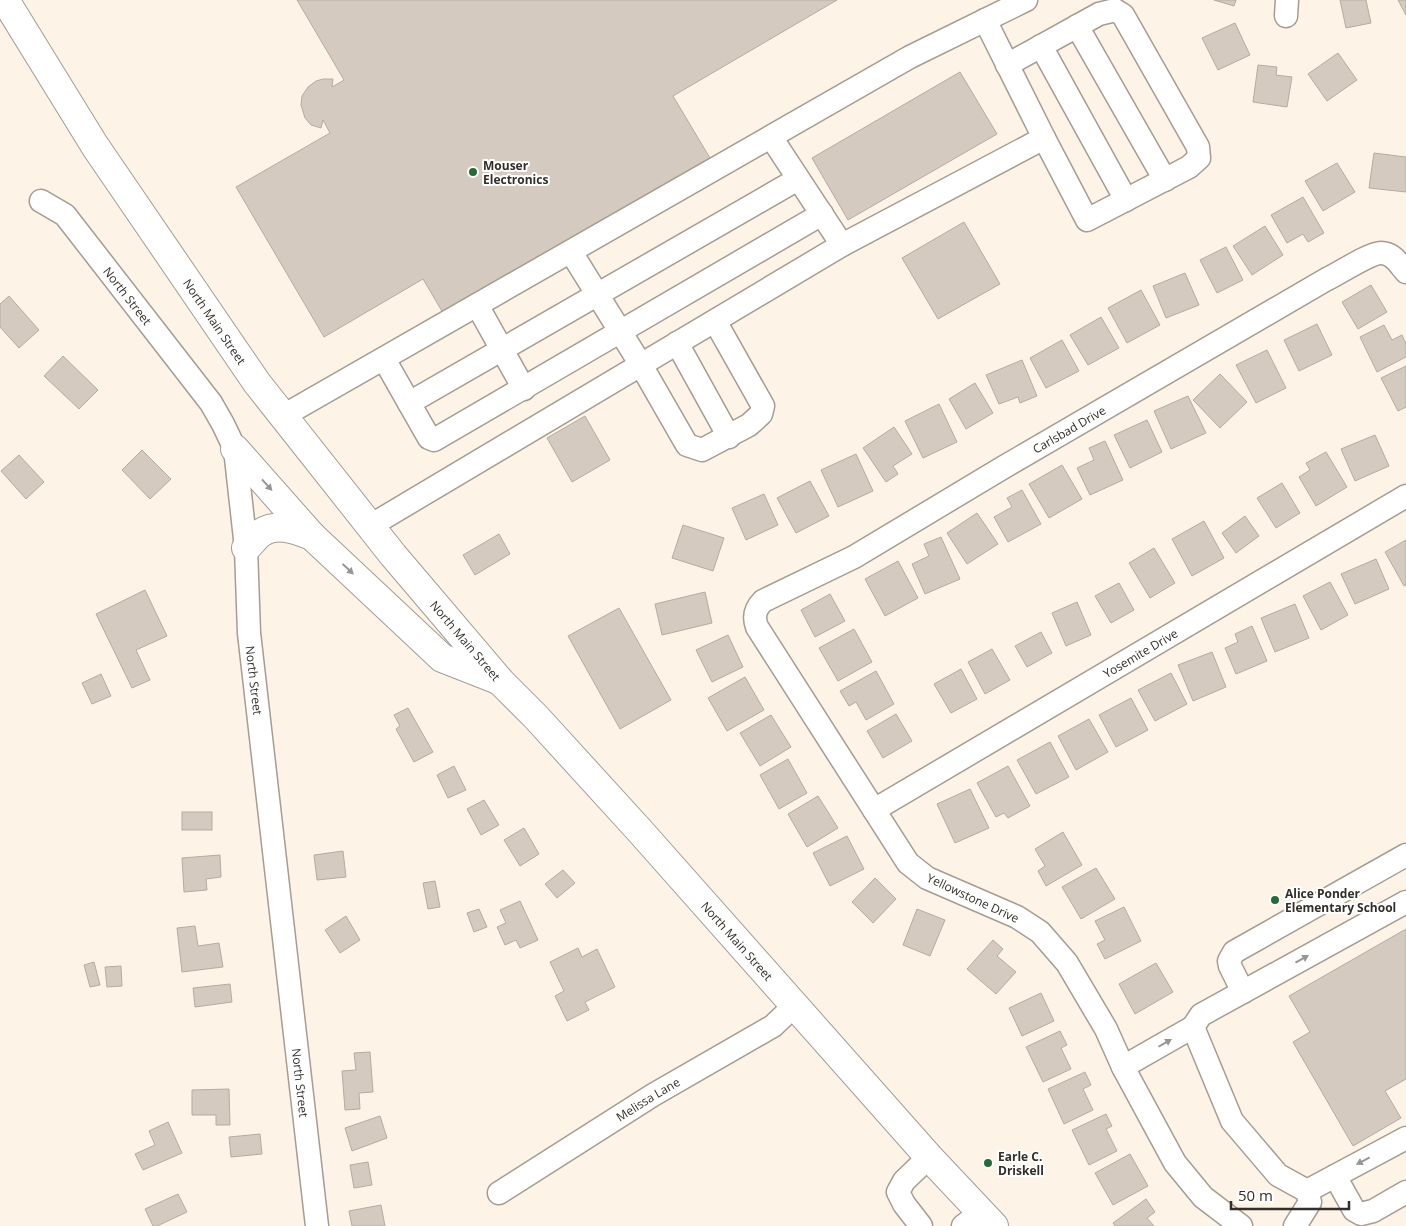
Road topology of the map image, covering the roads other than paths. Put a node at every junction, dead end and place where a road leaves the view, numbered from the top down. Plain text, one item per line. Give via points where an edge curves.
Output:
1 (5, 0) edge
2 (1026, 0) edge
3 (985, 20) junction
4 (1077, 26) junction
5 (1041, 46) junction
6 (1007, 65) junction
7 (770, 137) junction
8 (1044, 138) junction
9 (798, 179) junction
10 (1165, 180) junction
11 (1126, 200) junction
12 (41, 201) dead end
13 (822, 214) junction
14 (842, 245) junction
15 (571, 252) junction
16 (1406, 272) edge
17 (597, 295) junction
18 (478, 305) junction
19 (715, 321) junction
20 (620, 333) junction
21 (677, 343) junction
22 (502, 349) junction
23 (384, 359) junction
24 (641, 365) junction
25 (524, 389) junction
26 (408, 403) junction
27 (283, 416) junction
28 (729, 437) junction
29 (234, 449) junction
30 (1406, 496) edge
31 (370, 526) junction
32 (312, 536) junction
33 (246, 548) junction
34 (757, 606) joint
35 (501, 682) junction
36 (874, 810) junction
37 (1406, 855) edge
38 (1406, 902) edge
39 (1243, 992) junction
40 (795, 1005) junction
41 (1193, 1027) junction
42 (1122, 1067) junction
43 (1406, 1138) edge
44 (930, 1157) junction
45 (1335, 1176) junction
46 (1307, 1191) junction
47 (1406, 1192) edge
48 (499, 1193) dead end
49 (979, 1221) edge
50 (317, 1226) edge
51 (921, 1226) edge
52 (1241, 1226) edge
53 (1295, 1226) edge

1 - 27 main road, North Main Street via 95,146
2 - 3 street
3 - 6 street
3 - 7 street via 910,56
4 - 5 street
4 - 10 street
4 - 10 street via 1099,14 1115,10 1123,15 1198,147 1199,158
5 - 6 street
5 - 11 street
6 - 8 street
7 - 9 street
7 - 15 street
8 - 11 street via 1088,220
8 - 14 street
9 - 13 street
9 - 17 street
10 - 11 street
12 - 29 street, North Street via 65,215 211,403
13 - 14 street
13 - 20 street
14 - 19 street
15 - 17 street
15 - 18 street
16 - 34 street, Carlsbad Drive via 1394,258 1381,253 1327,279 854,557 762,600
17 - 20 street
17 - 22 street
18 - 22 street
18 - 23 street
19 - 21 street
19 - 28 street via 763,406 761,414 749,425
20 - 24 street
20 - 25 street
21 - 24 street
21 - 28 street
22 - 25 street
22 - 26 street
23 - 26 street
23 - 27 street
24 - 28 street via 687,445 702,450
24 - 31 street
25 - 26 street via 434,440 429,438
27 - 31 main road, North Main Street
29 -> 32 main road
29 - 33 street, North Street
30 - 36 street, Yosemite Drive
31 - 35 main road, North Main Street
32 - 33 main road via 290,528 275,528 261,533
32 -> 35 main road via 442,658
33 - 50 street, North Street via 249,633
34 - 36 street, Yellowstone Drive via 757,627
35 - 40 main road, North Main Street
36 - 42 street, Yellowstone Drive via 908,863 927,878 1017,917 1040,932 1067,963 1106,1028
37 - 39 street via 1234,952 1230,966
39 -> 38 street
39 - 41 street via 1201,1015
40 - 44 main road, North Main Street
40 - 48 street, Melissa Lane via 773,1026 653,1095
42 -> 41 street
41 - 46 street via 1232,1122 1278,1175
42 - 52 street, Yellowstone Drive via 1175,1163 1203,1197
43 -> 45 street
44 - 49 main road, North Main Street
44 - 51 street via 904,1181 898,1192
45 - 46 street
45 - 47 street via 1354,1210 1361,1214 1373,1211
46 - 53 street via 1310,1202

